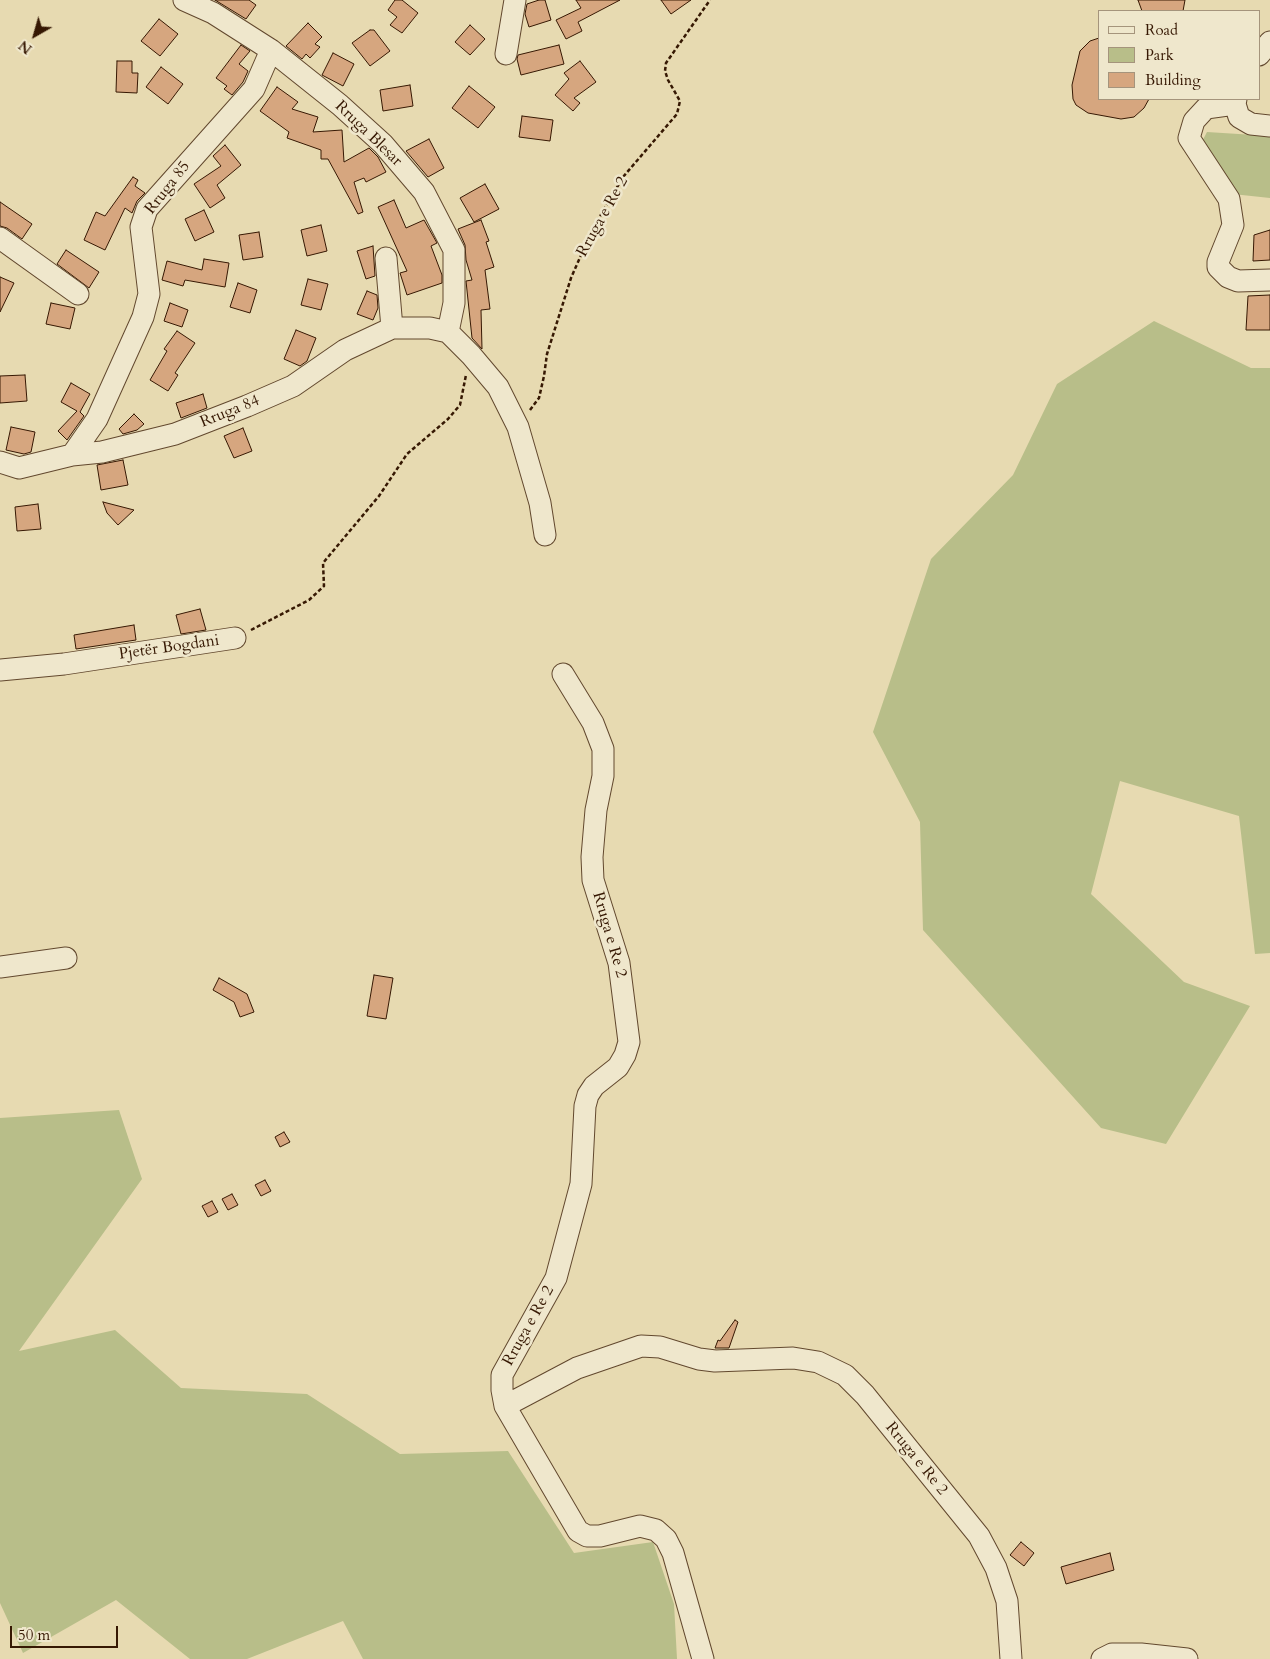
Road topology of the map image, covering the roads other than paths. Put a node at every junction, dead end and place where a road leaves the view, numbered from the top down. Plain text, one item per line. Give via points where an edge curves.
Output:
1 (184, 0) edge
2 (515, 0) edge
3 (1270, 42) edge
4 (271, 50) junction
5 (506, 54) dead end
6 (1260, 54) edge
7 (1235, 101) edge
8 (1270, 126) edge
9 (0, 238) edge
10 (386, 258) dead end
11 (1270, 280) edge
12 (78, 294) dead end
13 (392, 328) junction
14 (448, 332) junction
15 (72, 455) junction
16 (0, 462) edge
17 (545, 535) dead end
18 (235, 638) road end
19 (0, 670) edge
20 (563, 674) dead end
21 (66, 958) dead end
22 (0, 967) edge
23 (505, 1406) junction
24 (703, 1659) edge
25 (1011, 1659) edge
26 (1102, 1659) edge
27 (1187, 1659) edge

1 - 4 street, Rruga Blesar via 213,13
2 - 5 street
3 - 6 street
4 - 14 street, Rruga Blesar via 383,144 424,192 454,250 454,303
4 - 15 street, Rruga 85 via 254,89 147,209 141,227 149,294 143,317 97,419
7 - 8 street via 1239,117 1250,124
7 - 11 street via 1206,108 1194,121 1189,138 1229,199 1233,225 1218,267 1238,281
9 - 12 street
10 - 13 street
13 - 14 street, Rruga 84 via 430,328
13 - 15 street, Rruga 84 via 345,350 293,386 247,406 175,434 102,452
14 - 17 street via 498,387 518,427 540,503
15 - 16 street, Rruga 84 via 19,468
18 - 19 street, Pjetër Bogdani via 64,664
20 - 23 street, Rruga e Re 2 via 593,723 603,749 604,776 596,810 593,880 619,963 629,1042 618,1067 588,1095 579,1194 556,1278 502,1375
21 - 22 street
23 - 24 street via 578,1531 587,1536 600,1536 640,1526 656,1530 666,1539 673,1553
23 - 25 street, Rruga e Re 2 via 578,1368 640,1346 660,1347 715,1361 793,1358 818,1362 845,1375 865,1395 979,1536 996,1568 1007,1601
26 - 27 street via 1112,1654

